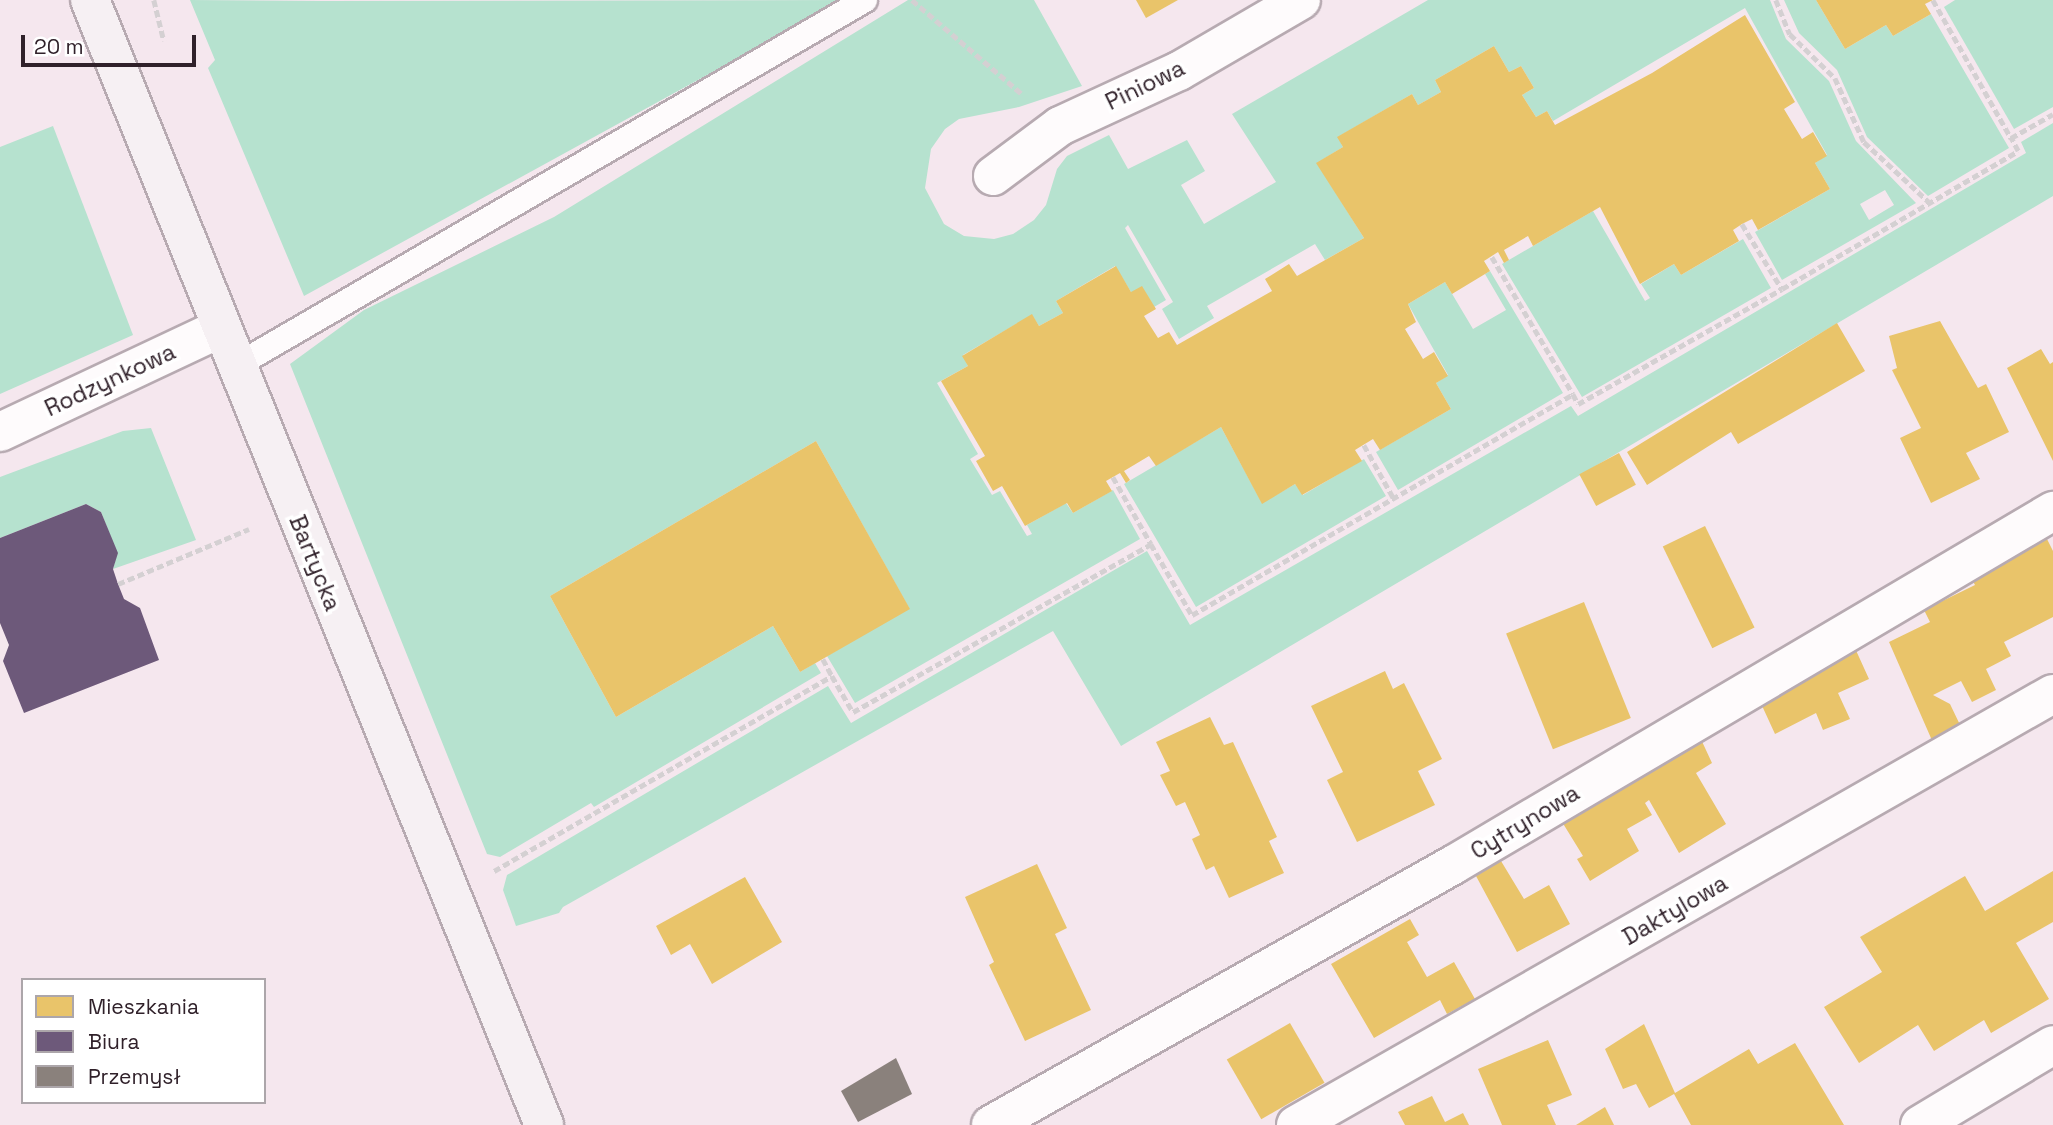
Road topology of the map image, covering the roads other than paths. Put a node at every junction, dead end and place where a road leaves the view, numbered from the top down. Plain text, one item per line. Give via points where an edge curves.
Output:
1 (90, 0) edge
2 (864, 0) edge
3 (1301, 0) edge
4 (993, 176) dead end
5 (219, 328) junction
6 (234, 367) junction
7 (0, 432) edge
8 (2053, 511) edge
9 (2053, 694) edge
10 (2053, 1045) edge
11 (544, 1125) edge
12 (991, 1125) edge
13 (1296, 1125) edge
14 (1920, 1125) edge

1 - 5 street, Bartycka
2 - 6 lane
3 - 4 street, Piniowa via 1179,71 1060,126
5 - 6 street, Bartycka
5 - 7 street, Rodzynkowa
6 - 11 street, Bartycka
8 - 12 street, Cytrynowa via 1453,865
9 - 13 street, Daktylowa
10 - 14 street

